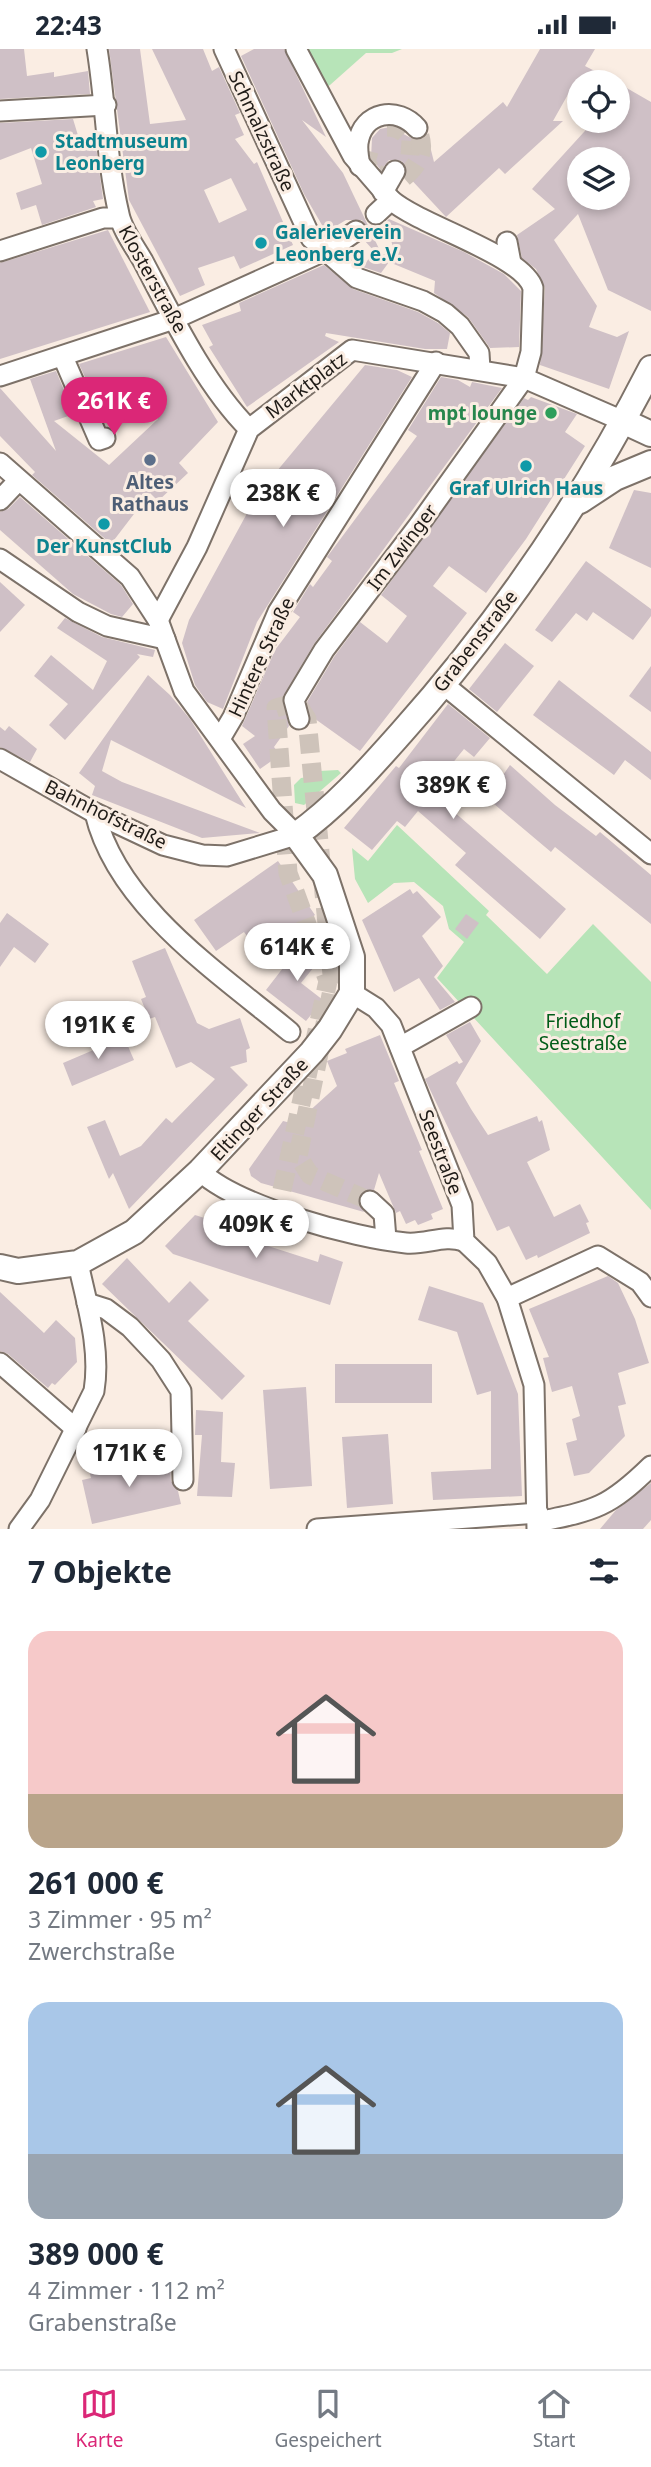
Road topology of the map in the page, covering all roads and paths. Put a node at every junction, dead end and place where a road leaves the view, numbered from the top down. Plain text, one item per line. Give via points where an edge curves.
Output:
1 (97, 49) edge
2 (224, 49) edge
3 (296, 49) edge
4 (106, 105) junction
5 (0, 111) edge
6 (417, 128) dead end
7 (356, 161) junction
8 (395, 171) dead end
9 (387, 195) junction
10 (376, 214) dead end
11 (119, 218) junction
12 (356, 231) dead end
13 (507, 242) dead end
14 (322, 250) junction
15 (0, 251) edge
16 (511, 263) junction
17 (173, 319) junction
18 (63, 358) junction
19 (651, 368) edge
20 (480, 369) junction
21 (431, 370) junction
22 (0, 376) edge
23 (524, 378) junction
24 (234, 414) joint
25 (622, 421) junction
26 (249, 429) junction
27 (651, 434) edge
28 (105, 438) dead end
29 (0, 463) edge
30 (651, 463) edge
31 (18, 481) junction
32 (0, 500) edge
33 (574, 505) junction
34 (0, 559) edge
35 (158, 620) junction
36 (165, 639) junction
37 (443, 684) junction
38 (299, 719) dead end
39 (220, 739) junction
40 (0, 759) edge
41 (95, 813) junction
42 (296, 835) junction
43 (651, 854) edge
44 (352, 993) junction
45 (471, 1007) dead end
46 (290, 1032) dead end
47 (400, 1047) junction
48 (200, 1171) junction
49 (282, 1190) tunnel mouth
50 (370, 1201) tunnel mouth
51 (270, 1207) junction
52 (386, 1239) junction
53 (464, 1241) junction
54 (78, 1263) junction
55 (0, 1267) edge
56 (651, 1297) edge
57 (507, 1298) junction
58 (87, 1303) junction
59 (0, 1363) edge
60 (76, 1429) junction
61 (651, 1466) edge
62 (183, 1480) dead end
63 (538, 1521) edge
64 (26, 1527) edge
65 (317, 1529) edge

1 - 4 street, Klosterstraße
2 - 14 street, Schmalzstraße via 311,238
3 - 7 street
4 - 5 street
4 - 11 street, Klosterstraße via 107,155
6 - 7 street via 398,114 372,119 363,129
7 - 9 street
8 - 9 street
9 - 10 street
9 - 16 street
11 - 15 street via 103,218
11 - 17 street, Klosterstraße
12 - 14 street
13 - 16 street
14 - 17 street
14 - 20 street, Schmalzstraße via 357,278 445,313 479,353
16 - 23 street via 530,278 533,288 531,352
17 - 18 street
17 - 24 street, Klosterstraße
18 - 22 street
18 - 28 street via 99,440
19 - 25 main road, Grabenstraße
20 - 21 street, Marktplatz
20 - 23 street, Marktplatz
21 - 26 street, Marktplatz via 408,359 352,350
21 - 39 street, Hintere Straße via 278,612
23 - 25 street, Marktplatz
23 - 38 street, Im Zwinger via 324,650 293,700
24 - 26 street, Marktplatz
25 - 27 main road
25 - 33 main road, Grabenstraße
26 - 35 street, Marktplatz via 197,547
29 - 31 street
30 - 33 main road via 615,478
31 - 32 street
31 - 35 street via 130,577
33 - 37 main road, Grabenstraße
34 - 36 street via 88,617
35 - 36 street
36 - 39 street via 184,691
37 - 42 main road, Grabenstraße via 360,780
37 - 43 street
39 - 42 street via 262,788 272,811
40 - 41 street, Bahnhofstraße
41 - 42 street, Bahnhofstraße via 163,845 202,855 227,856
41 - 46 street via 101,837 133,893
42 - 44 main road via 325,875 340,915 352,957
44 - 47 street, Seestraße via 391,1025
44 - 48 main road, Eltinger Straße via 312,1052
45 - 47 street
47 - 53 street, Seestraße via 462,1205
48 - 51 street via 217,1186
48 - 54 main road, Eltinger Straße via 134,1232
49 - 51 street
50 - 52 street via 384,1214
51 - 52 street via 334,1229
52 - 53 street via 408,1244 450,1237
53 - 57 street via 487,1263
54 - 55 main road, Eltinger Straße via 18,1271
54 - 58 street
56 - 57 street via 640,1282 598,1256
57 - 63 street via 534,1385
58 - 60 street via 101,1377
58 - 62 street via 106,1309 130,1327 161,1360 181,1391
59 - 60 street
60 - 64 street
61 - 63 street via 610,1503
63 - 65 street

